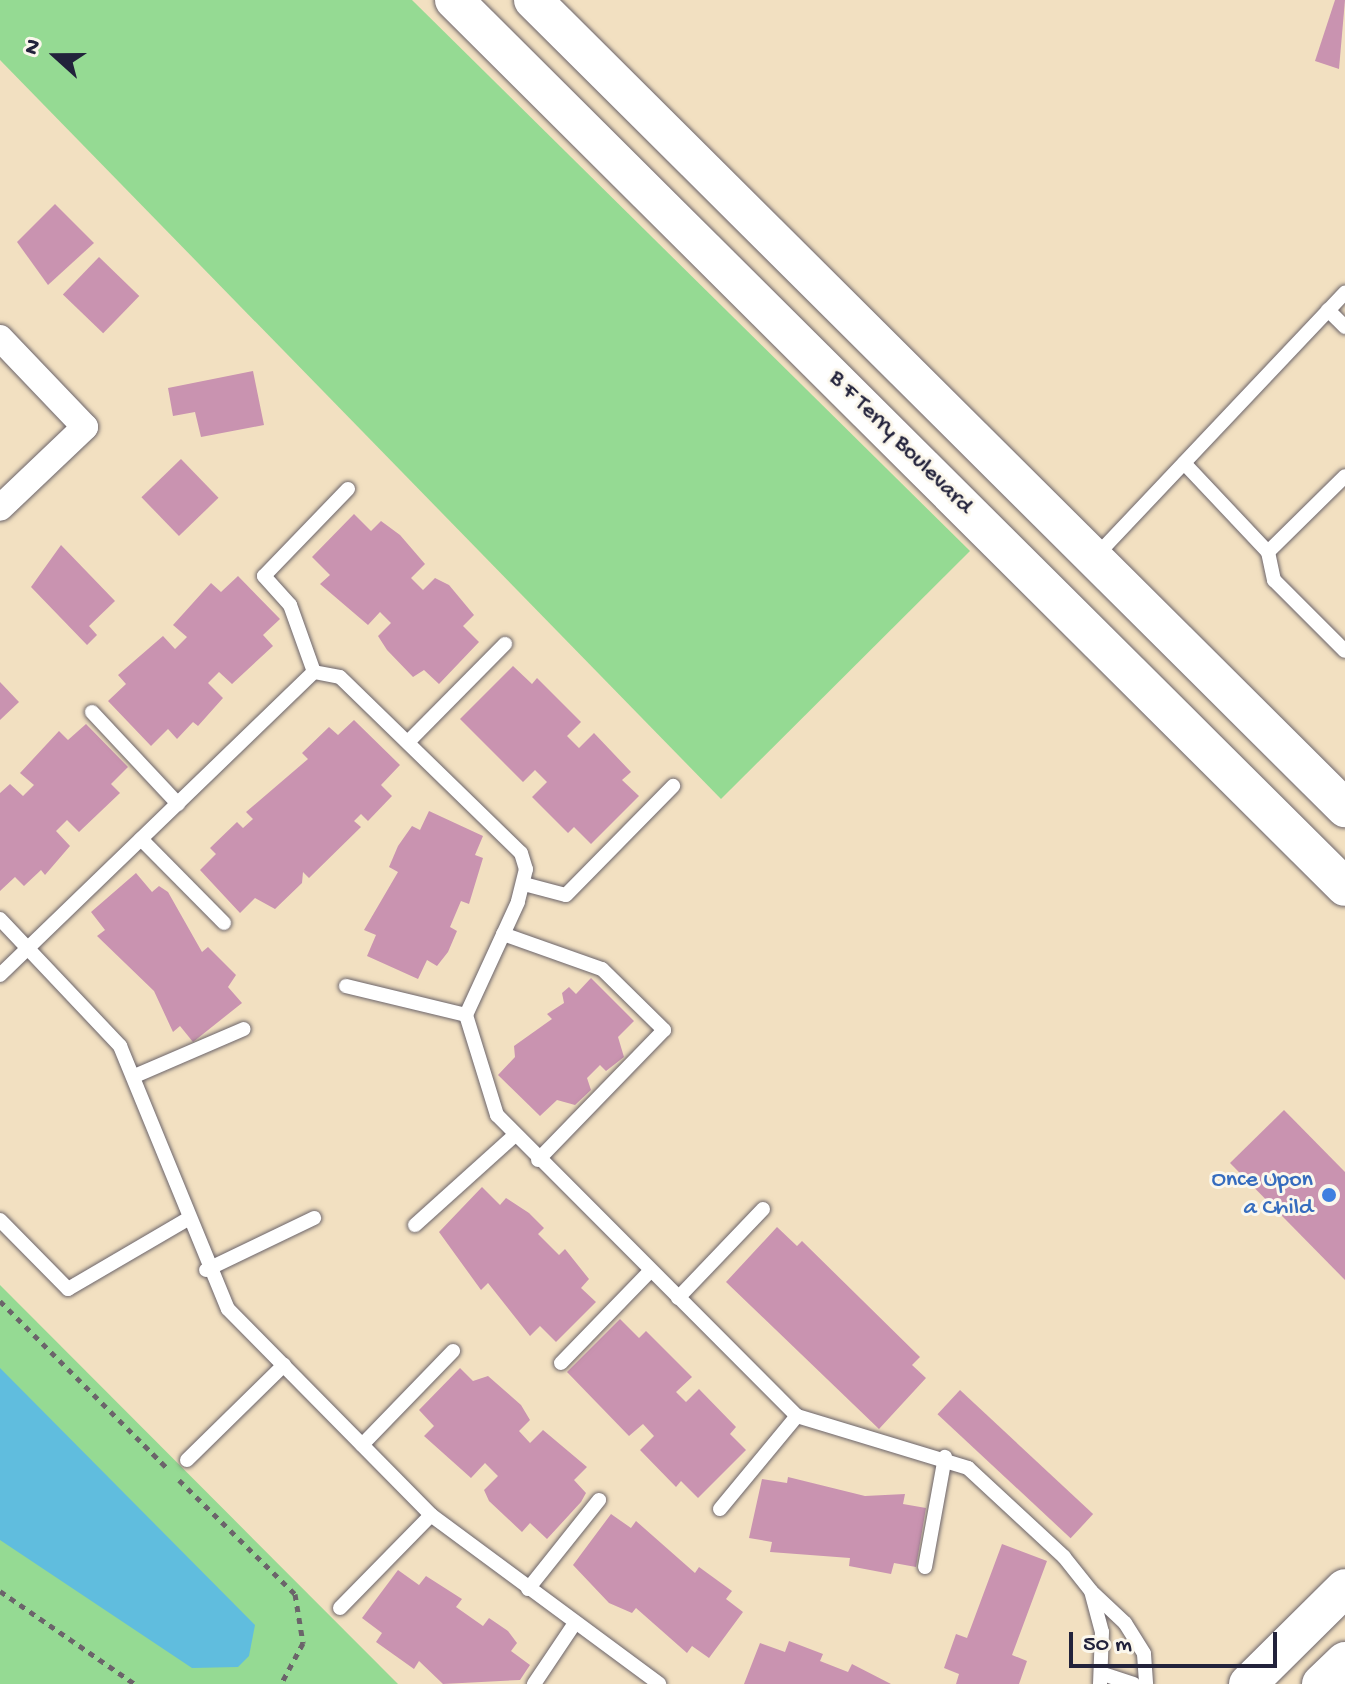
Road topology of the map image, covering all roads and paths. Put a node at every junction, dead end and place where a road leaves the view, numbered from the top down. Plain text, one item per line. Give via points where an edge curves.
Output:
1 (454, 0) edge
2 (533, 0) edge
3 (1345, 293) edge
4 (1328, 310) junction
5 (1345, 327) edge
6 (0, 338) edge
7 (1184, 463) junction
8 (1345, 476) edge
9 (348, 489) dead end
10 (0, 508) edge
11 (1268, 552) junction
12 (1094, 558) junction
13 (505, 644) dead end
14 (1345, 651) edge
15 (314, 672) junction
16 (92, 712) dead end
17 (408, 742) junction
18 (673, 786) dead end
19 (178, 804) junction
20 (1345, 808) edge
21 (141, 839) junction
22 (524, 884) junction
23 (1345, 887) edge
24 (0, 919) edge
25 (224, 923) dead end
26 (503, 934) junction
27 (27, 948) junction
28 (0, 975) edge
29 (346, 986) dead end
30 (466, 1015) junction
31 (244, 1029) dead end
32 (137, 1075) junction
33 (515, 1135) junction
34 (538, 1160) junction
35 (763, 1209) dead end
36 (314, 1218) dead end
37 (0, 1220) edge
38 (186, 1220) junction
39 (415, 1225) dead end
40 (206, 1270) junction
41 (650, 1271) junction
42 (678, 1298) junction
43 (0, 1301) edge
44 (453, 1351) dead end
45 (561, 1363) dead end
46 (284, 1365) junction
47 (797, 1416) junction
48 (362, 1445) junction
49 (945, 1457) junction
50 (187, 1460) dead end
51 (599, 1500) dead end
52 (720, 1509) dead end
53 (431, 1515) junction
54 (925, 1567) dead end
55 (1345, 1588) edge
56 (528, 1589) junction
57 (0, 1591) edge
58 (1091, 1591) junction
59 (340, 1608) dead end
60 (575, 1623) junction
61 (1345, 1661) edge
62 (1102, 1679) edge
63 (135, 1684) edge
64 (281, 1684) edge
65 (534, 1684) edge
66 (659, 1684) edge
67 (1133, 1684) edge
68 (1146, 1684) edge
69 (1248, 1684) edge
70 (1321, 1684) edge

1 - 23 main road, B F Terry Boulevard
2 - 12 main road
3 - 4 lane
4 - 5 lane
4 - 7 lane
6 - 10 street via 85,427
7 - 11 lane
7 - 12 lane
8 - 11 lane
9 - 15 lane via 264,576 290,605
11 - 14 lane via 1274,580
12 - 20 main road
13 - 17 lane
15 - 17 lane via 340,677
15 - 19 lane
16 - 19 lane
17 - 22 lane via 521,853
18 - 22 lane via 566,895
19 - 21 lane
21 - 25 lane
21 - 27 lane
22 - 26 lane
24 - 27 lane
26 - 30 lane
26 - 34 lane via 602,969 664,1030
27 - 28 lane
27 - 32 lane via 120,1046
29 - 30 lane
30 - 33 lane via 484,1092
31 - 32 lane
32 - 38 lane
33 - 34 lane
33 - 39 lane
34 - 41 lane
35 - 42 lane
36 - 40 lane
37 - 38 lane via 68,1289
38 - 40 lane
40 - 46 lane via 228,1309
41 - 42 lane
41 - 45 lane
42 - 47 lane
43 - 64 path via 295,1594 303,1643
44 - 48 lane
46 - 48 lane
46 - 50 lane
47 - 49 lane
47 - 52 lane
48 - 53 lane
49 - 54 lane
49 - 58 lane via 968,1468
51 - 56 lane
53 - 56 lane
53 - 59 lane
55 - 69 main road
56 - 60 lane
57 - 63 path
58 - 62 lane
58 - 68 lane via 1138,1644
60 - 65 lane
60 - 66 lane
61 - 70 main road
62 - 67 lane

